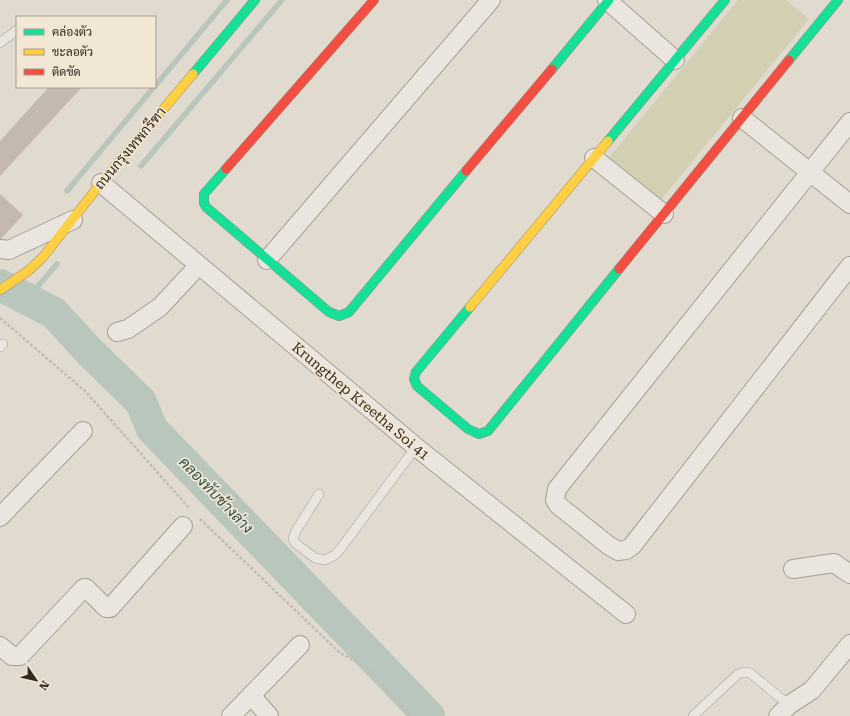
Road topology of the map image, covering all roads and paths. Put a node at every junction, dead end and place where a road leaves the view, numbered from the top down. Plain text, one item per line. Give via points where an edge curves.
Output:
1 (255, 0) edge
2 (374, 0) edge
3 (491, 0) edge
4 (608, 0) edge
5 (725, 0) edge
6 (838, 0) edge
7 (16, 31) edge
8 (0, 43) edge
9 (674, 60) junction
10 (742, 118) junction
11 (850, 122) edge
12 (594, 158) junction
13 (810, 172) junction
14 (101, 183) junction
15 (850, 204) edge
16 (664, 214) junction
17 (73, 219) junction
18 (0, 249) edge
19 (267, 260) junction
20 (199, 265) junction
21 (850, 266) edge
22 (0, 290) edge
23 (0, 318) edge
24 (117, 332) dead end
25 (83, 431) dead end
26 (416, 447) junction
27 (319, 494) dead end
28 (0, 517) edge
29 (190, 517) junction
30 (793, 569) dead end
31 (850, 574) edge
32 (626, 614) dead end
33 (850, 644) edge
34 (300, 645) dead end
35 (0, 646) edge
36 (251, 695) junction
37 (784, 711) edge
38 (231, 716) edge
39 (269, 716) edge
40 (411, 716) edge
41 (693, 716) edge

1 - 14 street, ถนนกรุงเทพกรีฑา
2 - 19 street via 204,194 206,207
3 - 19 street
4 - 9 street
4 - 19 street via 349,312 343,316 329,312
5 - 9 street
6 - 10 street
7 - 8 lane
9 - 12 street
10 - 13 street
10 - 16 street
11 - 13 street
12 - 16 street
12 - 16 street via 416,372 414,379 417,386 468,429 479,434 488,431
13 - 15 street
13 - 21 street via 557,489 555,500 558,505 618,551 632,546
14 - 17 street, ถนนกรุงเทพกรีฑา
14 - 20 street, Krungthep Kreetha Soi 41
17 - 18 street via 10,250
17 - 22 street, ถนนกรุงเทพกรีฑา via 43,257
20 - 24 street via 160,307 128,329
20 - 26 street, Krungthep Kreetha Soi 41
23 - 29 path via 86,392
25 - 28 street
26 - 27 lane via 341,548 325,560 315,558 295,543 293,538
26 - 32 street, Krungthep Kreetha Soi 41
29 - 35 street via 110,608 106,608 84,588 20,656 12,656
29 - 40 path via 340,652 368,669
30 - 31 street via 834,563
33 - 37 street via 812,690
34 - 36 street
36 - 38 street
36 - 39 street
37 - 41 lane via 750,673 745,672 738,674

